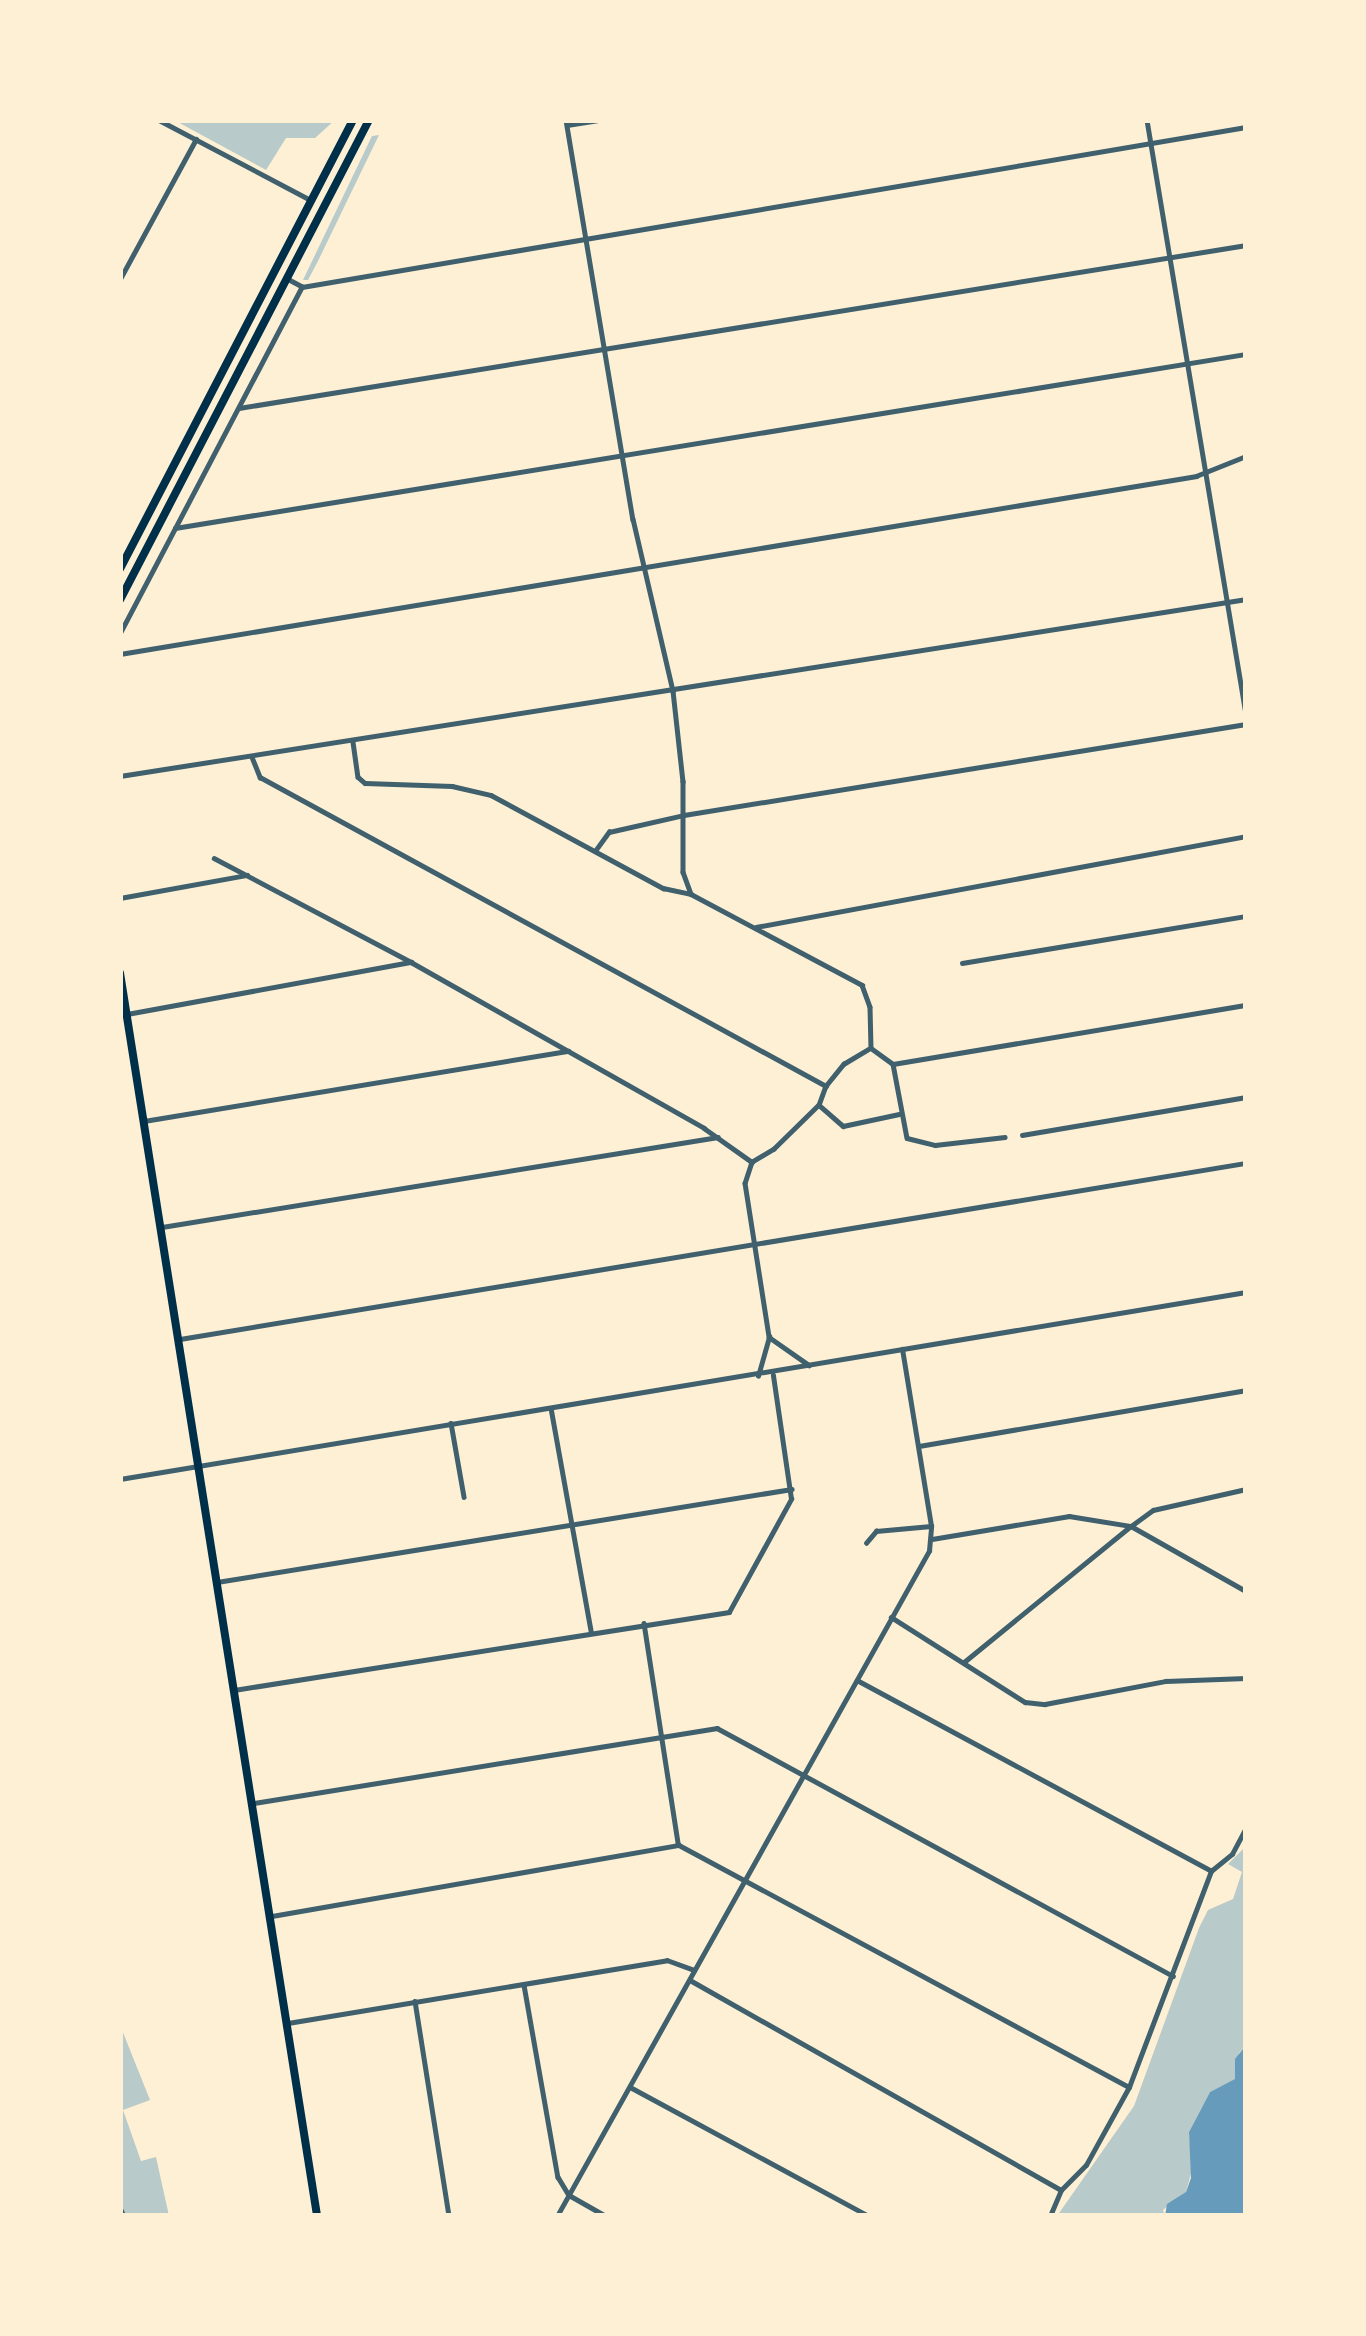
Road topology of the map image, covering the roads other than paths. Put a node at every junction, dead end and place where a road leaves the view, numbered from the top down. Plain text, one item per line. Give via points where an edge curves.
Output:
1 (159, 120) edge
2 (352, 120) edge
3 (369, 120) edge
4 (597, 120) edge
5 (1148, 120) edge
6 (567, 122) edge
7 (1246, 128) edge
8 (196, 140) junction
9 (1151, 142) junction
10 (311, 200) junction
11 (586, 240) junction
12 (1246, 245) edge
13 (1171, 258) junction
14 (120, 278) edge
15 (287, 279) junction
16 (302, 287) junction
17 (605, 350) junction
18 (1246, 354) edge
19 (1190, 363) junction
20 (239, 408) junction
21 (1246, 456) edge
22 (622, 459) junction
23 (1207, 472) junction
24 (175, 528) junction
25 (120, 569) edge
26 (646, 571) junction
27 (1246, 599) edge
28 (120, 600) edge
29 (1230, 602) junction
30 (120, 633) edge
31 (120, 654) edge
32 (673, 691) junction
33 (1246, 714) edge
34 (1246, 724) edge
35 (353, 742) junction
36 (252, 757) junction
37 (120, 776) edge
38 (684, 815) junction
39 (1246, 836) edge
40 (595, 851) junction
41 (214, 859) dead end
42 (247, 874) junction
43 (691, 894) junction
44 (120, 898) edge
45 (1246, 916) edge
46 (756, 927) junction
47 (411, 962) junction
48 (962, 963) dead end
49 (120, 974) edge
50 (1246, 1005) edge
51 (125, 1018) edge
52 (871, 1048) junction
53 (568, 1051) junction
54 (893, 1064) junction
55 (826, 1086) junction
56 (1246, 1097) edge
57 (819, 1106) junction
58 (900, 1113) junction
59 (144, 1121) junction
60 (1022, 1135) dead end
61 (718, 1137) junction
62 (1005, 1138) dead end
63 (752, 1162) junction
64 (1246, 1163) edge
65 (162, 1227) junction
66 (751, 1242) junction
67 (1246, 1292) edge
68 (769, 1337) junction
69 (180, 1339) junction
70 (902, 1348) junction
71 (811, 1366) junction
72 (773, 1373) junction
73 (758, 1376) junction
74 (1246, 1390) edge
75 (551, 1408) junction
76 (451, 1423) junction
77 (919, 1446) junction
78 (199, 1465) junction
79 (120, 1480) edge
80 (1246, 1489) edge
81 (792, 1490) junction
82 (464, 1497) dead end
83 (572, 1524) junction
84 (931, 1526) junction
85 (1131, 1526) junction
86 (932, 1539) junction
87 (866, 1543) dead end
88 (216, 1582) junction
89 (1246, 1591) edge
90 (890, 1618) junction
91 (644, 1623) junction
92 (591, 1630) junction
93 (964, 1662) junction
94 (855, 1678) junction
95 (1246, 1678) edge
96 (234, 1690) junction
97 (662, 1735) junction
98 (803, 1772) junction
99 (254, 1802) junction
100 (1246, 1828) edge
101 (679, 1845) junction
102 (1211, 1871) junction
103 (746, 1877) junction
104 (271, 1916) junction
105 (694, 1970) junction
106 (1173, 1976) junction
107 (689, 1980) junction
108 (523, 1983) junction
109 (415, 2001) junction
110 (287, 2023) junction
111 (630, 2087) junction
112 (1129, 2087) junction
113 (1060, 2191) junction
114 (569, 2195) junction
115 (120, 2208) edge
116 (124, 2216) edge
117 (317, 2216) edge
118 (449, 2216) edge
119 (557, 2216) edge
120 (606, 2216) edge
121 (869, 2216) edge
122 (1050, 2216) edge

1 - 8 street
2 - 10 main road
3 - 15 main road
4 - 6 street
5 - 9 street
6 - 11 street
7 - 9 street
8 - 10 street
8 - 14 street
9 - 11 street
9 - 13 street
10 - 25 main road
11 - 16 street
11 - 17 street
12 - 13 street
13 - 17 street
13 - 19 street
15 - 16 street
15 - 28 main road
16 - 20 street
17 - 20 street
17 - 22 street
18 - 19 street
19 - 22 street
19 - 23 street
20 - 24 street
21 - 23 street
22 - 24 street
22 - 26 street
23 - 26 street
23 - 29 street
24 - 30 street
26 - 31 street
26 - 32 street
27 - 29 street
29 - 32 street
29 - 33 street
32 - 35 street
32 - 38 street
34 - 38 street
35 - 36 street
35 - 40 street via 365,783 477,790
36 - 37 street
36 - 55 street via 260,777
38 - 40 street via 609,832
38 - 43 street via 683,872
39 - 46 street
40 - 43 street
41 - 42 street
42 - 44 street
42 - 47 street
43 - 46 street
45 - 48 street
46 - 52 street via 854,978 868,996
47 - 51 street
47 - 53 street
49 - 51 main road
50 - 54 street
51 - 59 main road
52 - 54 street
52 - 55 street
53 - 59 street
53 - 61 street
54 - 58 street
55 - 57 street
56 - 60 street
57 - 58 street via 843,1126
57 - 63 street
58 - 62 street via 903,1133 921,1144
59 - 65 main road
61 - 63 street
61 - 65 street
63 - 66 street via 745,1183
64 - 66 street
65 - 69 main road
66 - 68 street
66 - 69 street
67 - 70 street
68 - 71 street
68 - 73 street
69 - 78 main road
70 - 71 street
70 - 77 street
71 - 72 street
72 - 73 street
72 - 81 street
73 - 75 street
74 - 77 street
75 - 76 street
75 - 83 street
76 - 78 street
76 - 82 street
77 - 84 street
78 - 79 street
78 - 88 main road
80 - 85 street via 1153,1510
81 - 83 street
81 - 91 street via 736,1606
83 - 88 street
83 - 92 street
84 - 86 street
84 - 87 street via 876,1532
85 - 86 street via 1069,1516
85 - 89 street
85 - 93 street
86 - 90 street
88 - 96 main road
90 - 93 street
90 - 94 street
91 - 92 street
91 - 97 street
92 - 96 street
93 - 95 street via 999,1690 1036,1704 1166,1681
94 - 98 street
94 - 102 street
96 - 99 main road
97 - 98 street via 717,1728
97 - 99 street
97 - 101 street
98 - 103 street
98 - 106 street
99 - 104 main road
100 - 102 street
101 - 103 street
101 - 104 street
102 - 106 street
103 - 105 street
103 - 112 street
104 - 110 main road
105 - 107 street
105 - 108 street via 668,1960
106 - 112 street
107 - 111 street
107 - 113 street
108 - 109 street
108 - 114 street via 555,2167
109 - 110 street
109 - 118 street
110 - 117 main road
111 - 114 street
111 - 121 street
112 - 113 street via 1085,2165
113 - 122 street
114 - 119 street
114 - 120 street
115 - 116 street

